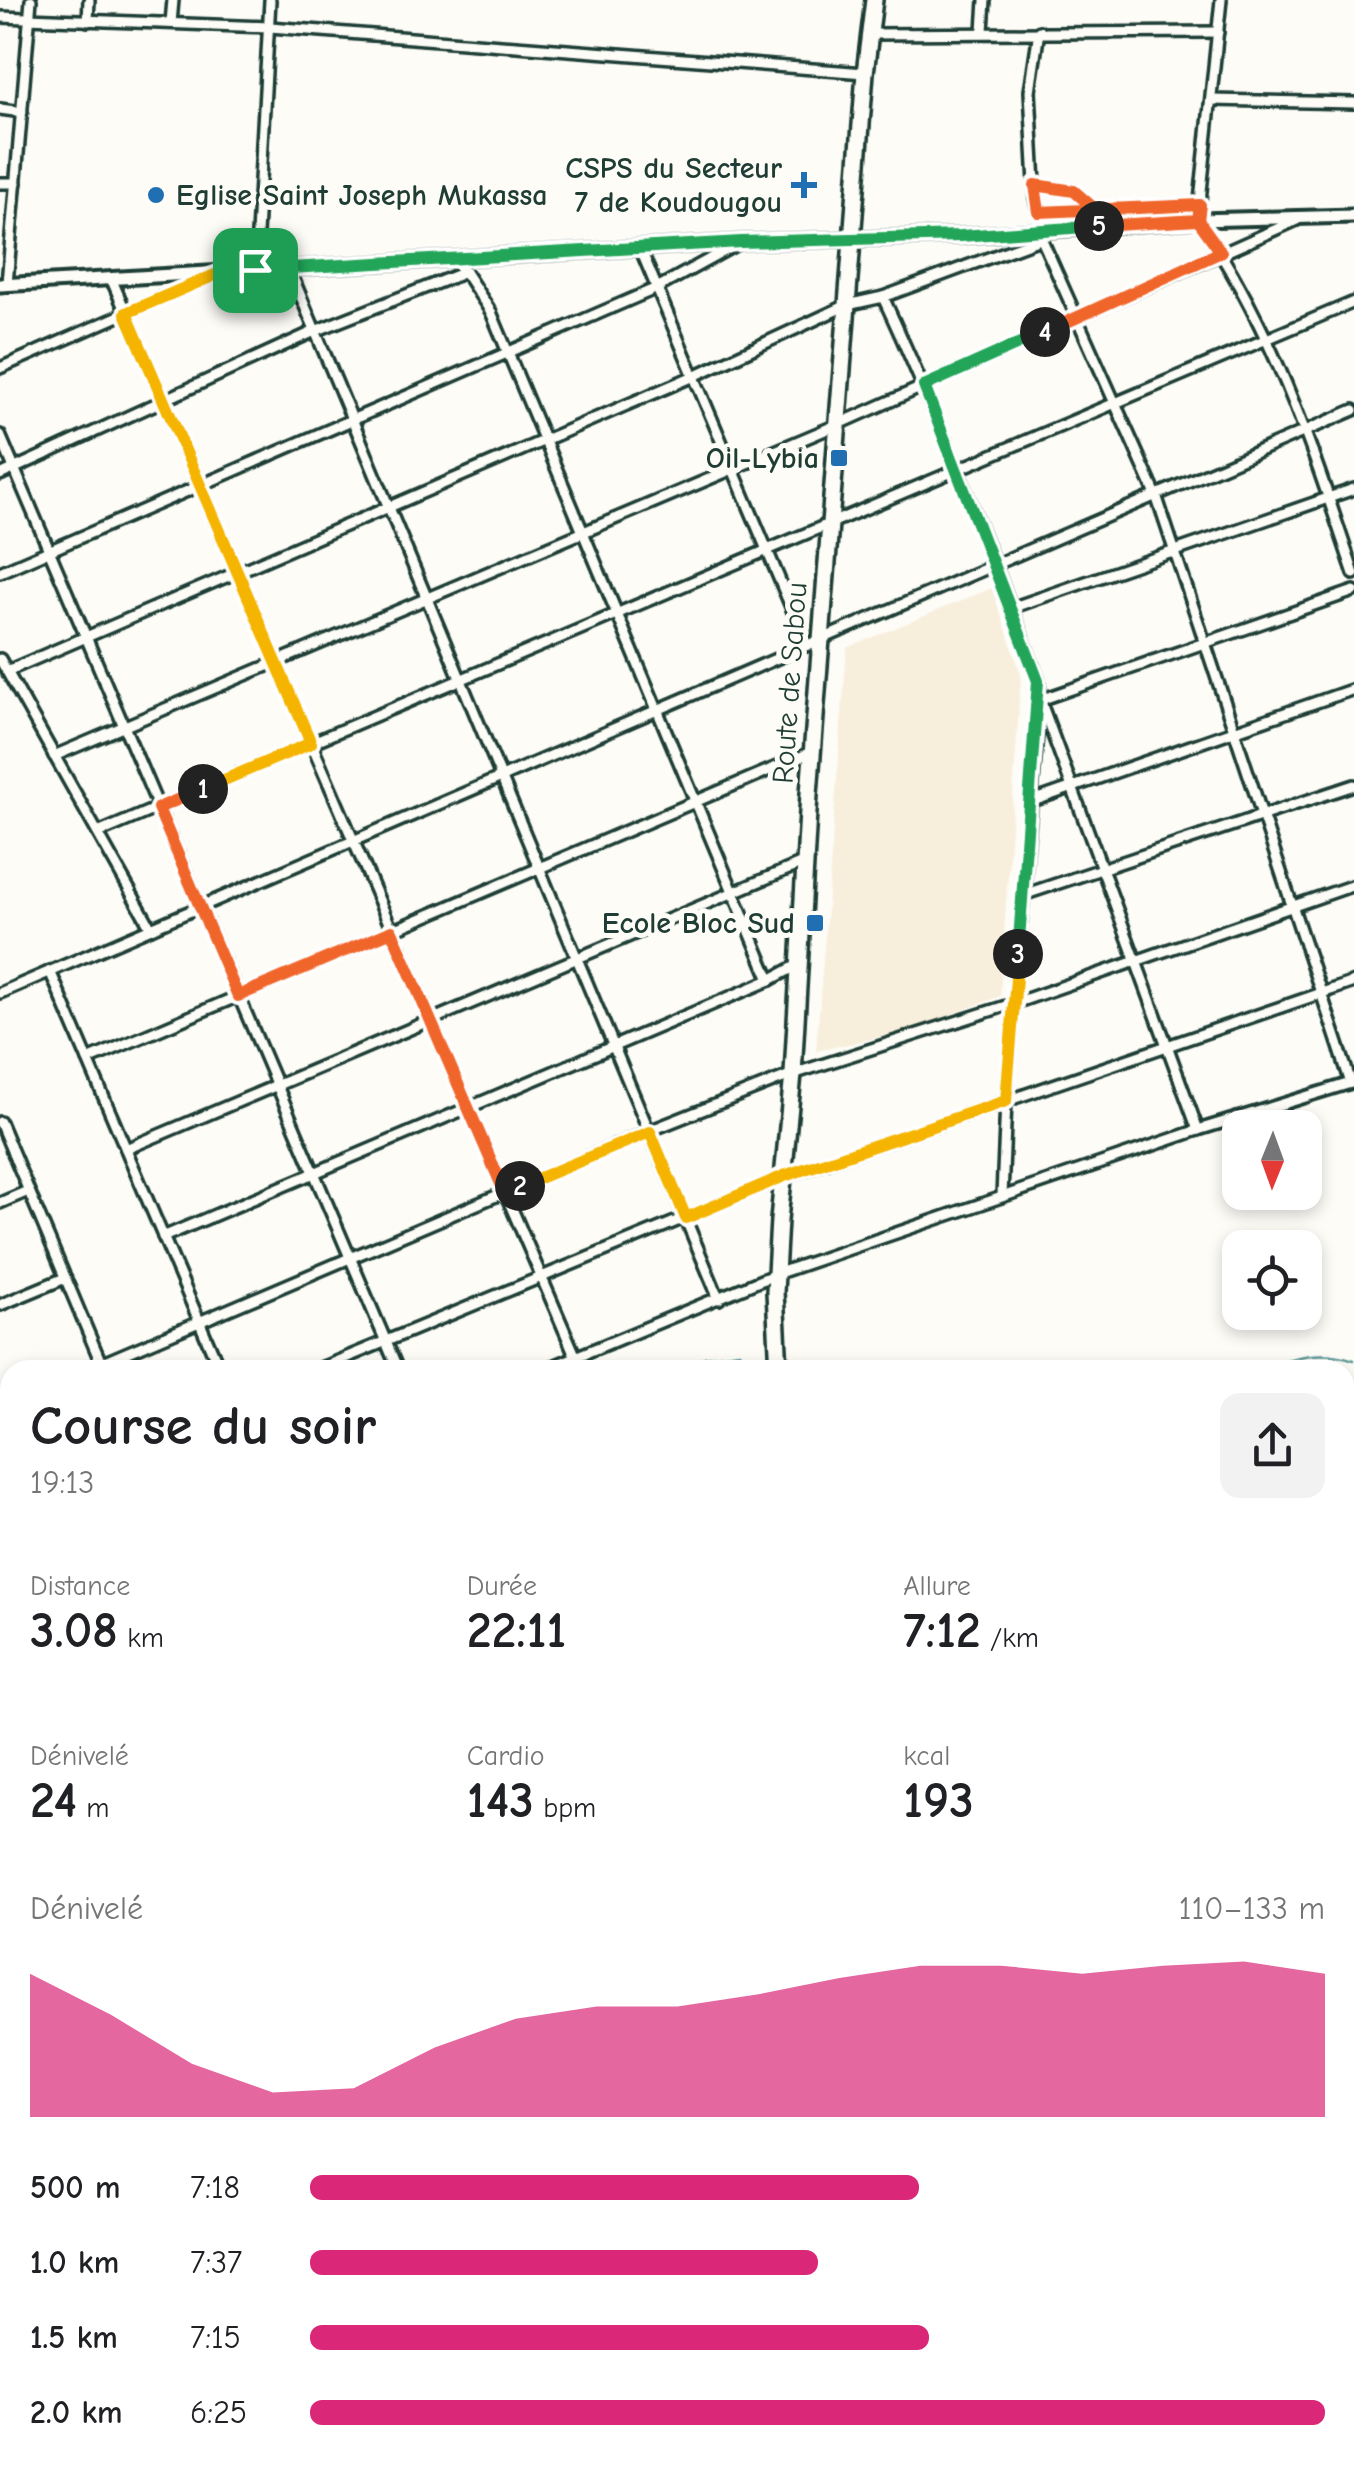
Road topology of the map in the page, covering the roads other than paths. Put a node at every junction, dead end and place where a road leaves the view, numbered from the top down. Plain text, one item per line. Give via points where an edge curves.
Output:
1 (30, 0) edge
2 (89, 0) edge
3 (173, 0) edge
4 (270, 0) edge
5 (874, 0) edge
6 (985, 0) edge
7 (1221, 0) edge
8 (0, 18) edge
9 (30, 18) junction
10 (88, 21) junction
11 (170, 23) junction
12 (270, 27) junction
13 (982, 31) junction
14 (1039, 31) junction
15 (1218, 32) junction
16 (870, 34) junction
17 (865, 73) junction
18 (1211, 100) junction
19 (1354, 103) edge
20 (0, 110) edge
21 (22, 112) junction
22 (16, 182) junction
23 (0, 183) edge
24 (1035, 185) junction
25 (1200, 205) junction
26 (1096, 210) junction
27 (1354, 216) edge
28 (1305, 217) junction
29 (1198, 220) junction
30 (1039, 234) junction
31 (854, 240) junction
32 (741, 242) junction
33 (640, 248) junction
34 (1221, 252) junction
35 (450, 258) junction
36 (289, 268) junction
37 (255, 270) junction
38 (222, 272) junction
39 (464, 272) junction
40 (111, 278) junction
41 (3, 285) edge
42 (658, 288) junction
43 (883, 296) junction
44 (1354, 302) edge
45 (848, 305) junction
46 (126, 313) junction
47 (1076, 318) junction
48 (315, 331) junction
49 (1266, 339) junction
50 (508, 352) junction
51 (0, 368) edge
52 (694, 376) junction
53 (924, 386) junction
54 (164, 400) junction
55 (1114, 403) junction
56 (1354, 410) edge
57 (352, 418) junction
58 (839, 424) junction
59 (1306, 430) junction
60 (0, 436) edge
61 (544, 440) junction
62 (14, 468) junction
63 (733, 468) junction
64 (958, 470) junction
65 (0, 476) edge
66 (200, 485) junction
67 (1354, 488) edge
68 (1156, 495) junction
69 (1329, 498) junction
70 (388, 507) junction
71 (830, 524) junction
72 (582, 530) junction
73 (767, 549) junction
74 (1176, 550) junction
75 (48, 552) junction
76 (996, 566) junction
77 (0, 572) edge
78 (238, 572) junction
79 (1354, 574) edge
80 (1354, 590) edge
81 (427, 598) junction
82 (1011, 608) junction
83 (616, 614) junction
84 (85, 636) junction
85 (1206, 642) junction
86 (814, 643) junction
87 (0, 659) edge
88 (277, 663) junction
89 (7, 671) junction
90 (461, 680) junction
91 (1354, 690) edge
92 (1040, 700) junction
93 (657, 710) junction
94 (124, 728) junction
95 (1235, 731) junction
96 (311, 743) junction
97 (812, 752) junction
98 (54, 756) junction
99 (501, 776) junction
100 (1354, 785) edge
101 (1072, 788) junction
102 (696, 802) junction
103 (1030, 802) junction
104 (158, 808) junction
105 (1263, 815) junction
106 (98, 833) junction
107 (353, 840) junction
108 (808, 861) junction
109 (540, 868) junction
110 (1102, 869) junction
111 (1354, 885) edge
112 (733, 892) junction
113 (1022, 895) junction
114 (200, 906) junction
115 (1293, 906) junction
116 (151, 928) junction
117 (392, 931) junction
118 (576, 957) junction
119 (1136, 961) junction
120 (798, 965) junction
121 (50, 971) junction
122 (770, 980) junction
123 (1354, 982) edge
124 (0, 992) edge
125 (1322, 993) junction
126 (238, 996) junction
127 (1014, 1003) junction
128 (430, 1019) junction
129 (614, 1046) junction
130 (1167, 1046) junction
131 (88, 1060) junction
132 (794, 1074) junction
133 (1353, 1082) edge
134 (276, 1084) junction
135 (1006, 1101) junction
136 (468, 1108) junction
137 (0, 1122) edge
138 (1198, 1130) junction
139 (650, 1132) junction
140 (126, 1149) junction
141 (313, 1172) junction
142 (784, 1176) junction
143 (28, 1191) junction
144 (505, 1193) junction
145 (1002, 1196) junction
146 (0, 1203) edge
147 (686, 1218) junction
148 (163, 1237) junction
149 (350, 1258) junction
150 (776, 1274) junction
151 (541, 1277) junction
152 (64, 1278) junction
153 (719, 1299) junction
154 (0, 1306) edge
155 (199, 1321) junction
156 (386, 1342) junction
157 (574, 1356) junction
158 (100, 1360) edge
159 (118, 1360) edge
160 (216, 1360) edge
161 (341, 1360) edge
162 (394, 1360) edge
163 (565, 1360) edge
164 (779, 1360) edge

1 - 9 street
2 - 10 street
3 - 11 street
4 - 12 street
5 - 16 main road, Route de Sabou
6 - 13 street
7 - 15 street
8 - 9 street
9 - 10 street
9 - 21 street
10 - 11 street
11 - 12 street
12 - 17 street
12 - 37 street
13 - 14 street
13 - 16 street
14 - 15 street
14 - 24 street via 1030,92
15 - 18 street
16 - 17 main road, Route de Sabou
17 - 31 main road, Route de Sabou
18 - 19 street
18 - 25 street
20 - 21 street
21 - 22 street
22 - 23 street
22 - 41 street
24 - 26 street via 1074,191
24 - 26 street via 1039,212
25 - 26 street
25 - 29 street
27 - 28 street
28 - 29 street
28 - 34 street
29 - 30 street
29 - 34 street
30 - 31 street
30 - 43 street
30 - 47 street
31 - 32 street
31 - 45 main road, Route de Sabou
32 - 33 street
32 - 42 street
33 - 35 street
33 - 42 street
34 - 47 street
34 - 49 street
35 - 36 street
35 - 39 street
36 - 37 street
36 - 48 street
37 - 38 street
38 - 40 street
38 - 46 street
39 - 48 street
39 - 50 street
40 - 41 street
40 - 46 street
42 - 50 street
42 - 52 street
43 - 45 street
43 - 53 street
44 - 49 street
45 - 52 street
45 - 58 main road, Route de Sabou
46 - 51 street
46 - 54 street
47 - 53 street
47 - 55 street
48 - 54 street
48 - 57 street
49 - 55 street
49 - 59 street
50 - 57 street
50 - 61 street
52 - 61 street
52 - 63 street
53 - 58 street
53 - 64 street
54 - 62 street
54 - 66 street
55 - 64 street
55 - 68 street
56 - 59 street
57 - 66 street
57 - 70 street
58 - 63 street
58 - 71 main road, Route de Sabou
59 - 68 street
59 - 69 street
60 - 62 street
61 - 70 street
61 - 72 street
62 - 65 street
62 - 75 street
63 - 72 street
63 - 73 street
64 - 71 street
64 - 76 street
66 - 75 street
66 - 78 street
67 - 69 street
68 - 74 street
68 - 76 street
69 - 74 street
69 - 79 street
70 - 78 street
70 - 81 street
71 - 73 street
71 - 86 main road, Route de Sabou
72 - 81 street
72 - 83 street
73 - 83 street
73 - 86 street
74 - 82 street
74 - 85 street
75 - 77 street
75 - 84 street
76 - 82 street
76 - 86 street
78 - 84 street
78 - 88 street
80 - 85 street
81 - 88 street
81 - 90 street
82 - 92 street
83 - 90 street
83 - 93 street
84 - 89 street
84 - 94 street
85 - 92 street
85 - 95 street
86 - 93 street
86 - 97 main road, Route de Sabou
87 - 89 street
88 - 94 street
88 - 96 street
89 - 98 street
90 - 96 street
90 - 99 street
91 - 95 street
92 - 101 street
92 - 103 street
93 - 99 street
93 - 102 street
94 - 98 street
94 - 104 street
95 - 101 street
95 - 105 street
96 - 104 street
96 - 107 street
97 - 102 street
97 - 108 main road, Route de Sabou
98 - 106 street
99 - 107 street
99 - 109 street
100 - 105 street
101 - 103 street
101 - 110 street
102 - 109 street
102 - 112 street
103 - 113 street
104 - 106 street
104 - 114 street
105 - 110 street
105 - 115 street
106 - 116 street
107 - 114 street
107 - 117 street
108 - 112 street
108 - 120 main road, Route de Sabou
109 - 117 street
109 - 118 street
110 - 113 street
110 - 119 street
111 - 115 street
112 - 118 street
112 - 122 street
113 - 127 street
114 - 116 street
114 - 126 street
115 - 119 street
115 - 125 street
116 - 121 street
117 - 126 street
117 - 128 street
118 - 128 street
118 - 129 street
119 - 127 street
119 - 130 street
120 - 122 street
120 - 132 main road, Route de Sabou
121 - 124 street
121 - 131 street
122 - 129 street
123 - 125 street
125 - 130 street
125 - 133 street
126 - 131 street
126 - 134 street
127 - 132 street
127 - 135 street
128 - 134 street
128 - 136 street
129 - 136 street
129 - 139 street
130 - 135 street
130 - 138 street
131 - 140 street
132 - 139 street
132 - 142 main road, Route de Sabou
133 - 138 street
134 - 140 street
134 - 141 street
135 - 142 street
135 - 145 street
136 - 141 street
136 - 144 street
137 - 143 street
138 - 145 street
139 - 144 street
139 - 147 street
140 - 148 street
141 - 148 street
141 - 149 street
142 - 147 street
142 - 150 main road, Route de Sabou
143 - 146 street
143 - 152 street
144 - 149 street
144 - 151 street
145 - 150 street
147 - 151 street
147 - 153 street
148 - 155 street
149 - 155 street
149 - 156 street
150 - 153 street
150 - 164 main road, Route de Sabou
151 - 156 street
151 - 157 street
152 - 154 street
152 - 158 street
153 - 157 street
155 - 159 street
155 - 160 street
156 - 161 street
156 - 162 street
157 - 163 street

